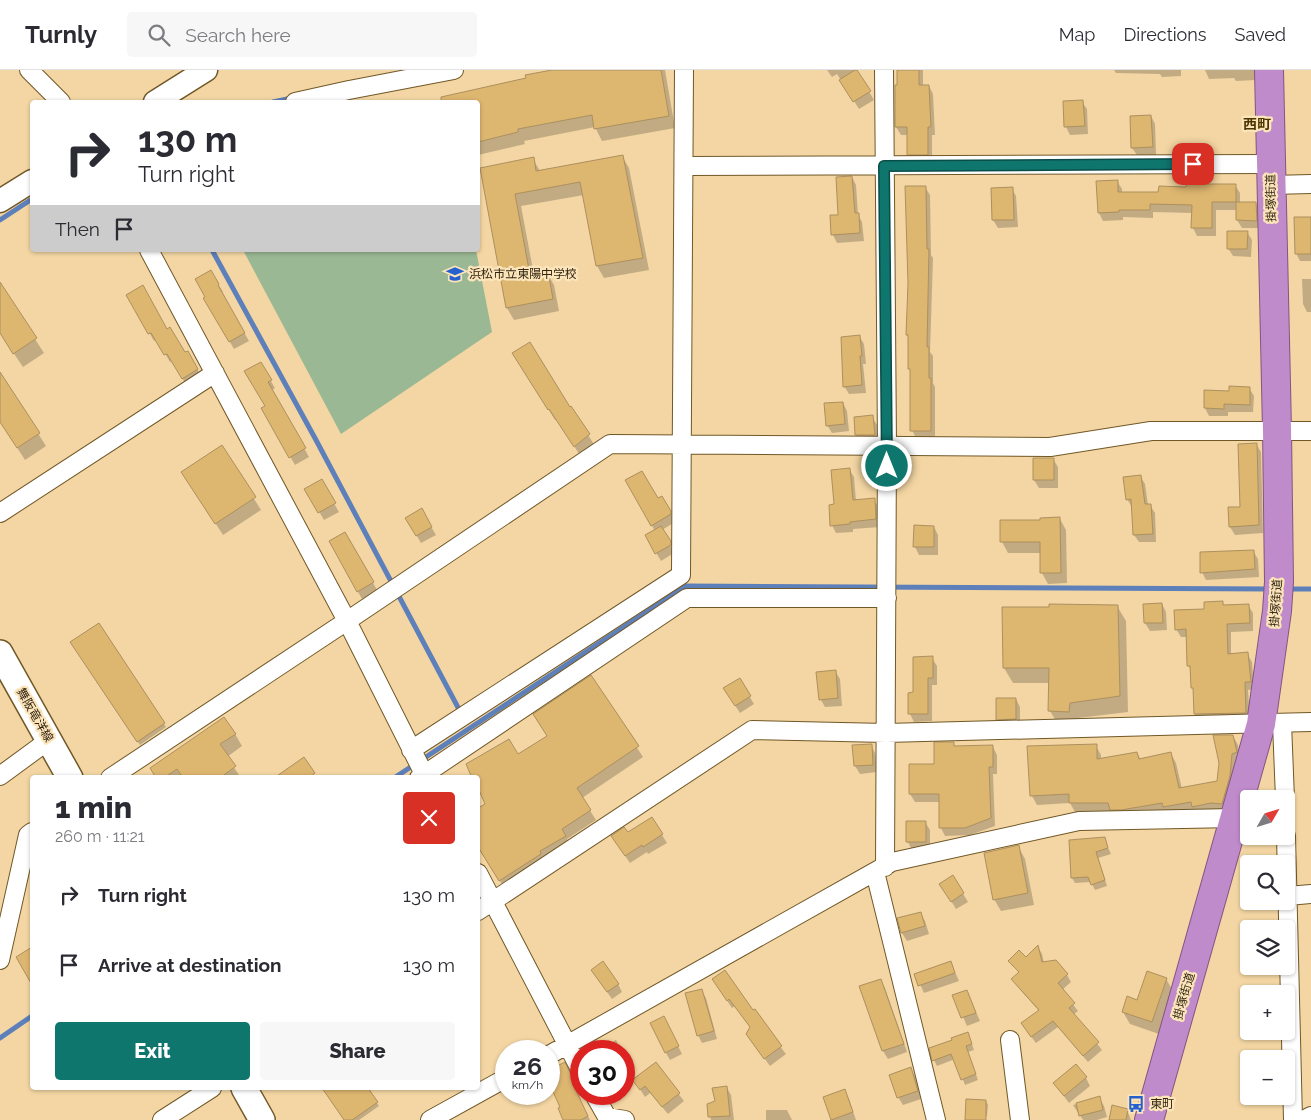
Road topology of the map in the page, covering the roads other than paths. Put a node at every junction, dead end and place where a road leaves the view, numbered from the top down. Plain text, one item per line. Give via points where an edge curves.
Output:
1 (29, 70) edge
2 (206, 70) edge
3 (454, 70) edge
4 (684, 70) edge
5 (884, 70) edge
6 (1269, 70) edge
7 (59, 100) edge
8 (158, 100) edge
9 (304, 100) edge
10 (684, 166) junction
11 (884, 166) junction
12 (1271, 174) junction
13 (30, 182) edge
14 (1311, 184) edge
15 (0, 201) edge
16 (150, 252) edge
17 (215, 373) junction
18 (1277, 430) junction
19 (1311, 431) edge
20 (682, 444) junction
21 (887, 446) junction
22 (0, 514) edge
23 (886, 592) junction
24 (347, 621) junction
25 (0, 653) edge
26 (1311, 722) edge
27 (1271, 724) junction
28 (886, 733) junction
29 (49, 740) junction
30 (412, 750) junction
31 (68, 775) edge
32 (115, 775) edge
33 (423, 775) edge
34 (424, 775) edge
35 (0, 776) edge
36 (1283, 790) edge
37 (1234, 818) junction
38 (30, 834) edge
39 (880, 869) junction
40 (480, 877) edge
41 (1311, 894) edge
42 (1295, 895) edge
43 (492, 901) junction
44 (480, 910) edge
45 (1288, 910) edge
46 (0, 960) edge
47 (1010, 1040) dead end
48 (566, 1045) junction
49 (560, 1049) edge
50 (570, 1052) edge
51 (495, 1084) edge
52 (209, 1090) edge
53 (245, 1090) edge
54 (600, 1105) edge
55 (1311, 1116) edge
56 (607, 1118) edge
57 (162, 1120) edge
58 (262, 1120) edge
59 (430, 1120) edge
60 (625, 1120) edge
61 (936, 1120) edge
62 (1020, 1120) edge
63 (1149, 1120) edge
64 (1293, 1120) edge
65 (1303, 1120) edge

1 - 7 street
2 - 8 street
3 - 9 street
4 - 10 street
5 - 11 street
6 - 12 highway, 掛塚街道
10 - 11 street
10 - 20 street
11 - 12 street
11 - 21 street
12 - 14 street
12 - 18 highway, 掛塚街道
13 - 15 street
16 - 17 street
17 - 22 street
17 - 24 street
18 - 19 street
18 - 21 street via 1151,431 1050,447
18 - 27 highway, 掛塚街道 via 1278,591
20 - 21 street
20 - 24 street via 610,444
20 - 30 street via 681,575
21 - 23 street
23 - 28 street
23 - 34 street via 687,598
24 - 30 street
24 - 32 street
25 - 29 main road, 舞阪竜洋線
26 - 27 street
27 - 28 street
27 - 36 street
27 - 37 highway, 掛塚街道
28 - 39 street
28 - 43 street via 752,730
29 - 31 main road, 舞阪竜洋線
29 - 35 street
30 - 33 street
37 - 39 street via 1079,821 892,862
37 - 63 highway, 掛塚街道
38 - 46 street
39 - 48 street
39 - 61 street
40 - 43 street
41 - 42 street
43 - 44 street
43 - 48 street
45 - 64 street
47 - 62 street
48 - 49 street
48 - 50 street
51 - 59 street
52 - 57 street
53 - 58 main road
54 - 56 street
55 - 65 street
56 - 60 street

